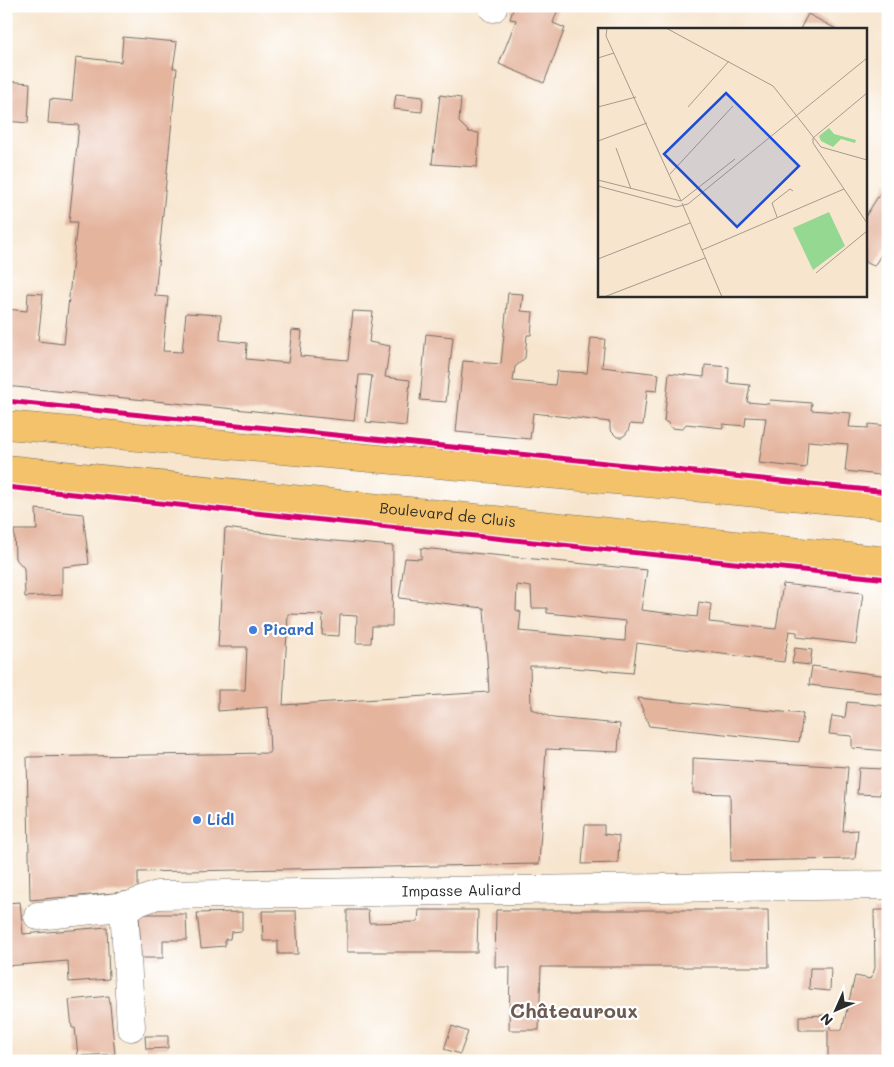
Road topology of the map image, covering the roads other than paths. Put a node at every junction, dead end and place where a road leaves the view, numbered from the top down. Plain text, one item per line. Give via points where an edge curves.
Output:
1 (6, 425) edge
2 (6, 469) edge
3 (888, 505) edge
4 (888, 561) edge
5 (888, 885) edge
6 (124, 906) junction
7 (38, 916) dead end
8 (131, 1027) dead end

1 - 3 main road
2 - 4 main road, Boulevard de Cluis
5 - 6 street, Impasse Auliard via 157,895
6 - 7 street, Impasse Auliard
6 - 8 street

